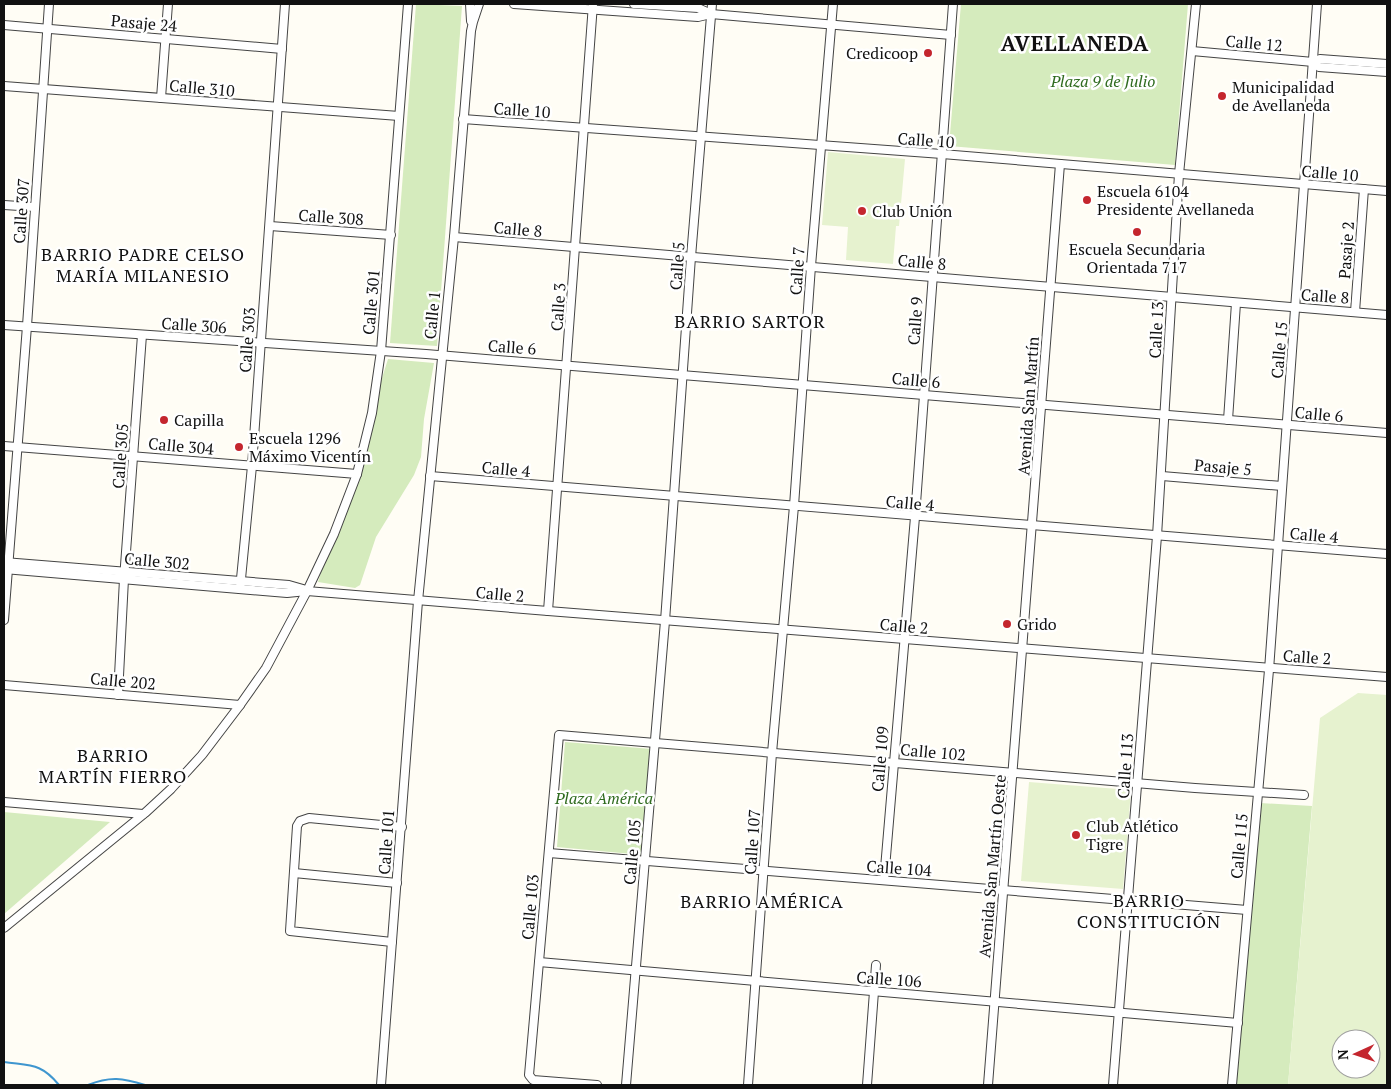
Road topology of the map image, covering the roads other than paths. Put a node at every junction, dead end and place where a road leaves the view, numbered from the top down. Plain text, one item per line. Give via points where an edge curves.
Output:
1 (49, 4) edge
2 (168, 4) edge
3 (285, 4) edge
4 (408, 4) edge
5 (470, 4) edge
6 (479, 4) edge
7 (514, 4) edge
8 (634, 4) edge
9 (712, 4) edge
10 (833, 4) edge
11 (954, 4) edge
12 (1196, 4) edge
13 (1318, 4) edge
14 (593, 6) edge
15 (711, 14) junction
16 (832, 24) junction
17 (4, 25) edge
18 (47, 28) junction
19 (471, 31) junction
20 (951, 35) junction
21 (165, 38) junction
22 (282, 49) junction
23 (1192, 51) junction
24 (1313, 62) junction
25 (1387, 64) edge
26 (1387, 72) edge
27 (4, 86) edge
28 (42, 89) junction
29 (161, 98) junction
30 (279, 108) junction
31 (398, 116) junction
32 (463, 119) junction
33 (584, 128) junction
34 (700, 137) junction
35 (822, 146) junction
36 (942, 154) junction
37 (1060, 164) junction
38 (1179, 174) junction
39 (1304, 184) junction
40 (1364, 189) junction
41 (1387, 191) edge
42 (4, 204) edge
43 (35, 207) junction
44 (270, 226) junction
45 (391, 235) junction
46 (454, 237) junction
47 (575, 248) junction
48 (691, 257) junction
49 (811, 266) junction
50 (932, 277) junction
51 (1051, 287) junction
52 (1172, 297) junction
53 (1236, 303) junction
54 (1296, 308) junction
55 (1355, 312) junction
56 (1387, 315) edge
57 (4, 324) edge
58 (27, 326) junction
59 (142, 335) junction
60 (261, 343) junction
61 (381, 351) junction
62 (442, 355) junction
63 (567, 365) junction
64 (683, 375) junction
65 (804, 385) junction
66 (923, 395) junction
67 (1042, 405) junction
68 (1166, 415) junction
69 (1228, 420) junction
70 (1286, 425) junction
71 (1387, 433) edge
72 (4, 446) edge
73 (18, 447) junction
74 (134, 456) junction
75 (252, 466) junction
76 (357, 474) junction
77 (430, 476) junction
78 (1162, 476) junction
79 (1282, 486) junction
80 (557, 487) junction
81 (674, 496) junction
82 (794, 506) junction
83 (915, 517) junction
84 (1032, 527) junction
85 (1158, 536) junction
86 (1278, 546) junction
87 (1387, 554) edge
88 (6, 566) edge
89 (125, 576) junction
90 (240, 585) junction
91 (307, 591) junction
92 (418, 601) junction
93 (548, 611) junction
94 (4, 620) edge
95 (665, 621) junction
96 (784, 630) junction
97 (904, 639) junction
98 (1023, 649) junction
99 (1147, 658) junction
100 (1269, 668) junction
101 (1387, 677) edge
102 (4, 685) edge
103 (118, 695) junction
104 (240, 705) junction
105 (559, 735) joint
106 (655, 743) junction
107 (772, 753) junction
108 (894, 762) junction
109 (1014, 772) junction
110 (1138, 782) junction
111 (1257, 792) junction
112 (1304, 795) dead end
113 (4, 802) edge
114 (144, 814) junction
115 (402, 827) junction
116 (549, 853) junction
117 (646, 861) junction
118 (764, 871) junction
119 (294, 873) junction
120 (884, 880) junction
121 (397, 883) junction
122 (1004, 890) junction
123 (1128, 900) junction
124 (1247, 910) junction
125 (4, 928) edge
126 (392, 942) junction
127 (539, 962) junction
128 (876, 965) dead end
129 (635, 971) junction
130 (756, 982) junction
131 (875, 992) junction
132 (995, 1000) junction
133 (1119, 1012) junction
134 (1238, 1023) junction
135 (381, 1085) edge
136 (597, 1085) edge
137 (626, 1085) edge
138 (748, 1085) edge
139 (867, 1085) edge
140 (988, 1085) edge
141 (1113, 1085) edge
142 (1232, 1085) edge

1 - 18 street, Calle 307
2 - 21 street
3 - 22 street, Calle 303
4 - 31 street, Calle 301
5 - 19 street, Calle 1
6 - 19 street, Calle 1
7 - 14 street
8 - 15 street via 698,8
9 - 15 street, Calle 5
10 - 16 street, Calle 7
11 - 20 street, Calle 9
12 - 23 street, Calle 13
13 - 24 street, Calle 15
14 - 15 street via 698,17
14 - 33 street, Calle 3
15 - 16 street
15 - 34 street, Calle 5
16 - 20 street
16 - 35 street, Calle 7
17 - 18 street, Pasaje 24
18 - 21 street, Pasaje 24
18 - 28 street, Calle 307
19 - 32 street, Calle 1
20 - 36 street, Calle 9
21 - 22 street, Pasaje 24
21 - 29 street
22 - 30 street, Calle 303
23 - 24 street, Calle 12
23 - 38 street, Calle 13
24 - 25 street, Calle 12 via 1320,59
24 - 26 street, Calle 12 via 1319,67
24 - 39 street, Calle 15
27 - 28 street, Calle 310
28 - 29 street, Calle 310
28 - 43 street, Calle 307
29 - 30 street, Calle 310
30 - 31 street, Calle 310
30 - 44 street, Calle 303
31 - 45 street, Calle 301
32 - 33 street, Calle 10
32 - 46 street, Calle 1
33 - 34 street, Calle 10
33 - 47 street, Calle 3
34 - 35 street, Calle 10
34 - 48 street, Calle 5
35 - 36 street, Calle 10
35 - 49 street, Calle 7
36 - 37 street, Calle 10
36 - 50 street, Calle 9
37 - 38 street, Calle 10
37 - 51 street, Avenida San Martín
38 - 39 street, Calle 10
38 - 52 street, Calle 13
39 - 40 street, Calle 10
39 - 54 street, Calle 15
40 - 41 street, Calle 10
40 - 55 street, Pasaje 2
42 - 43 street
43 - 58 street, Calle 307
44 - 45 street, Calle 308
44 - 60 street, Calle 303
45 - 61 street, Calle 301
46 - 47 street, Calle 8
46 - 62 street, Calle 1
47 - 48 street, Calle 8
47 - 63 street, Calle 3
48 - 49 street, Calle 8
48 - 64 street, Calle 5
49 - 50 street, Calle 8
49 - 65 street, Calle 7
50 - 51 street, Calle 8
50 - 66 street, Calle 9
51 - 52 street, Calle 8
51 - 67 street, Avenida San Martín
52 - 53 street, Calle 8
52 - 68 street, Calle 13
53 - 54 street, Calle 8
53 - 69 street
54 - 55 street, Calle 8
54 - 70 street, Calle 15
55 - 56 street, Calle 8
57 - 58 street, Calle 306
58 - 59 street, Calle 306
58 - 73 street, Calle 307
59 - 60 street, Calle 306
59 - 74 street, Calle 305
60 - 61 street, Calle 306
60 - 75 street, Calle 303
61 - 62 street, Calle 306
61 - 76 street, Calle 301 via 372,413
62 - 63 street, Calle 6
62 - 77 street, Calle 1
63 - 64 street, Calle 6
63 - 80 street, Calle 3
64 - 65 street, Calle 6
64 - 81 street, Calle 5
65 - 66 street, Calle 6
65 - 82 street, Calle 7
66 - 67 street, Calle 6
66 - 83 street, Calle 9
67 - 68 street, Calle 6
67 - 84 street, Avenida San Martín
68 - 69 street, Calle 6
68 - 78 street, Calle 13
69 - 70 street, Calle 6
70 - 71 street, Calle 6
70 - 79 street, Calle 15
72 - 73 street, Calle 304
73 - 74 street, Calle 304
73 - 88 street, Calle 307
74 - 75 street, Calle 304
74 - 89 street, Calle 305
75 - 76 street, Calle 304
75 - 90 street, Calle 303
76 - 91 street, Calle 301
77 - 80 street, Calle 4
77 - 92 street, Calle 1
78 - 79 street, Pasaje 5
78 - 85 street, Calle 13
79 - 86 street, Calle 15
80 - 81 street, Calle 4
80 - 93 street, Calle 3
81 - 82 street, Calle 4
81 - 95 street, Calle 5
82 - 83 street, Calle 4
82 - 96 street, Calle 7
83 - 84 street, Calle 4
83 - 97 street, Calle 9
84 - 85 street, Calle 4
84 - 98 street, Avenida San Martín
85 - 86 street, Calle 4
85 - 99 street, Calle 13
86 - 87 street, Calle 4
86 - 100 street, Calle 15
88 - 89 street, Calle 302
88 - 94 street, Calle 307
89 - 90 street, Calle 302
89 - 103 street, Calle 305
90 - 91 street, Calle 302 via 287,593
91 - 92 street, Calle 302
91 - 104 street, Calle 301 via 266,668
92 - 93 street, Calle 2
92 - 115 street, Calle 101
93 - 95 street, Calle 2
95 - 96 street, Calle 2
95 - 106 street, Calle 105
96 - 97 street, Calle 2
96 - 107 street, Calle 107
97 - 98 street, Calle 2
97 - 108 street, Calle 109
98 - 99 street, Calle 2
98 - 109 street, Avenida San Martín Oeste
99 - 100 street, Calle 2
99 - 110 street, Calle 113
100 - 101 street, Calle 2
100 - 111 street, Calle 115
102 - 103 street, Calle 202
103 - 104 street, Calle 202
104 - 114 street, Calle 301 via 186,773
105 - 106 street, Calle 102
105 - 116 street, Calle 103
106 - 107 street, Calle 102
106 - 117 street, Calle 105
107 - 108 street, Calle 102
107 - 118 street, Calle 107
108 - 109 street, Calle 102
108 - 120 street, Calle 109
109 - 110 street, Calle 102
109 - 122 street, Avenida San Martín Oeste
110 - 111 street, Calle 102
110 - 123 street, Calle 113
111 - 112 street, Calle 102
111 - 124 street, Calle 115
113 - 114 street
114 - 125 street, Calle 301
115 - 119 street via 309,818 300,821
115 - 121 street, Calle 101
116 - 117 street, Calle 104
116 - 127 street, Calle 103
117 - 118 street, Calle 104
117 - 129 street, Calle 105
118 - 120 street, Calle 104
118 - 130 street, Calle 107
119 - 121 street
119 - 126 street via 290,931
120 - 122 street, Calle 104
121 - 126 street, Calle 101
122 - 123 street, Calle 104
122 - 132 street, Avenida San Martín Oeste
123 - 124 street, Calle 104
123 - 133 street, Calle 113
124 - 134 street, Calle 115
126 - 135 street, Calle 101
127 - 129 street, Calle 106
127 - 136 street, Calle 103 via 529,1075 533,1080
128 - 131 street
129 - 130 street, Calle 106
129 - 137 street, Calle 105
130 - 131 street, Calle 106
130 - 138 street, Calle 107
131 - 132 street, Calle 106
131 - 139 street
132 - 133 street, Calle 106
132 - 140 street, Avenida San Martín Oeste
133 - 134 street, Calle 106
133 - 141 street, Calle 113
134 - 142 street, Calle 115

